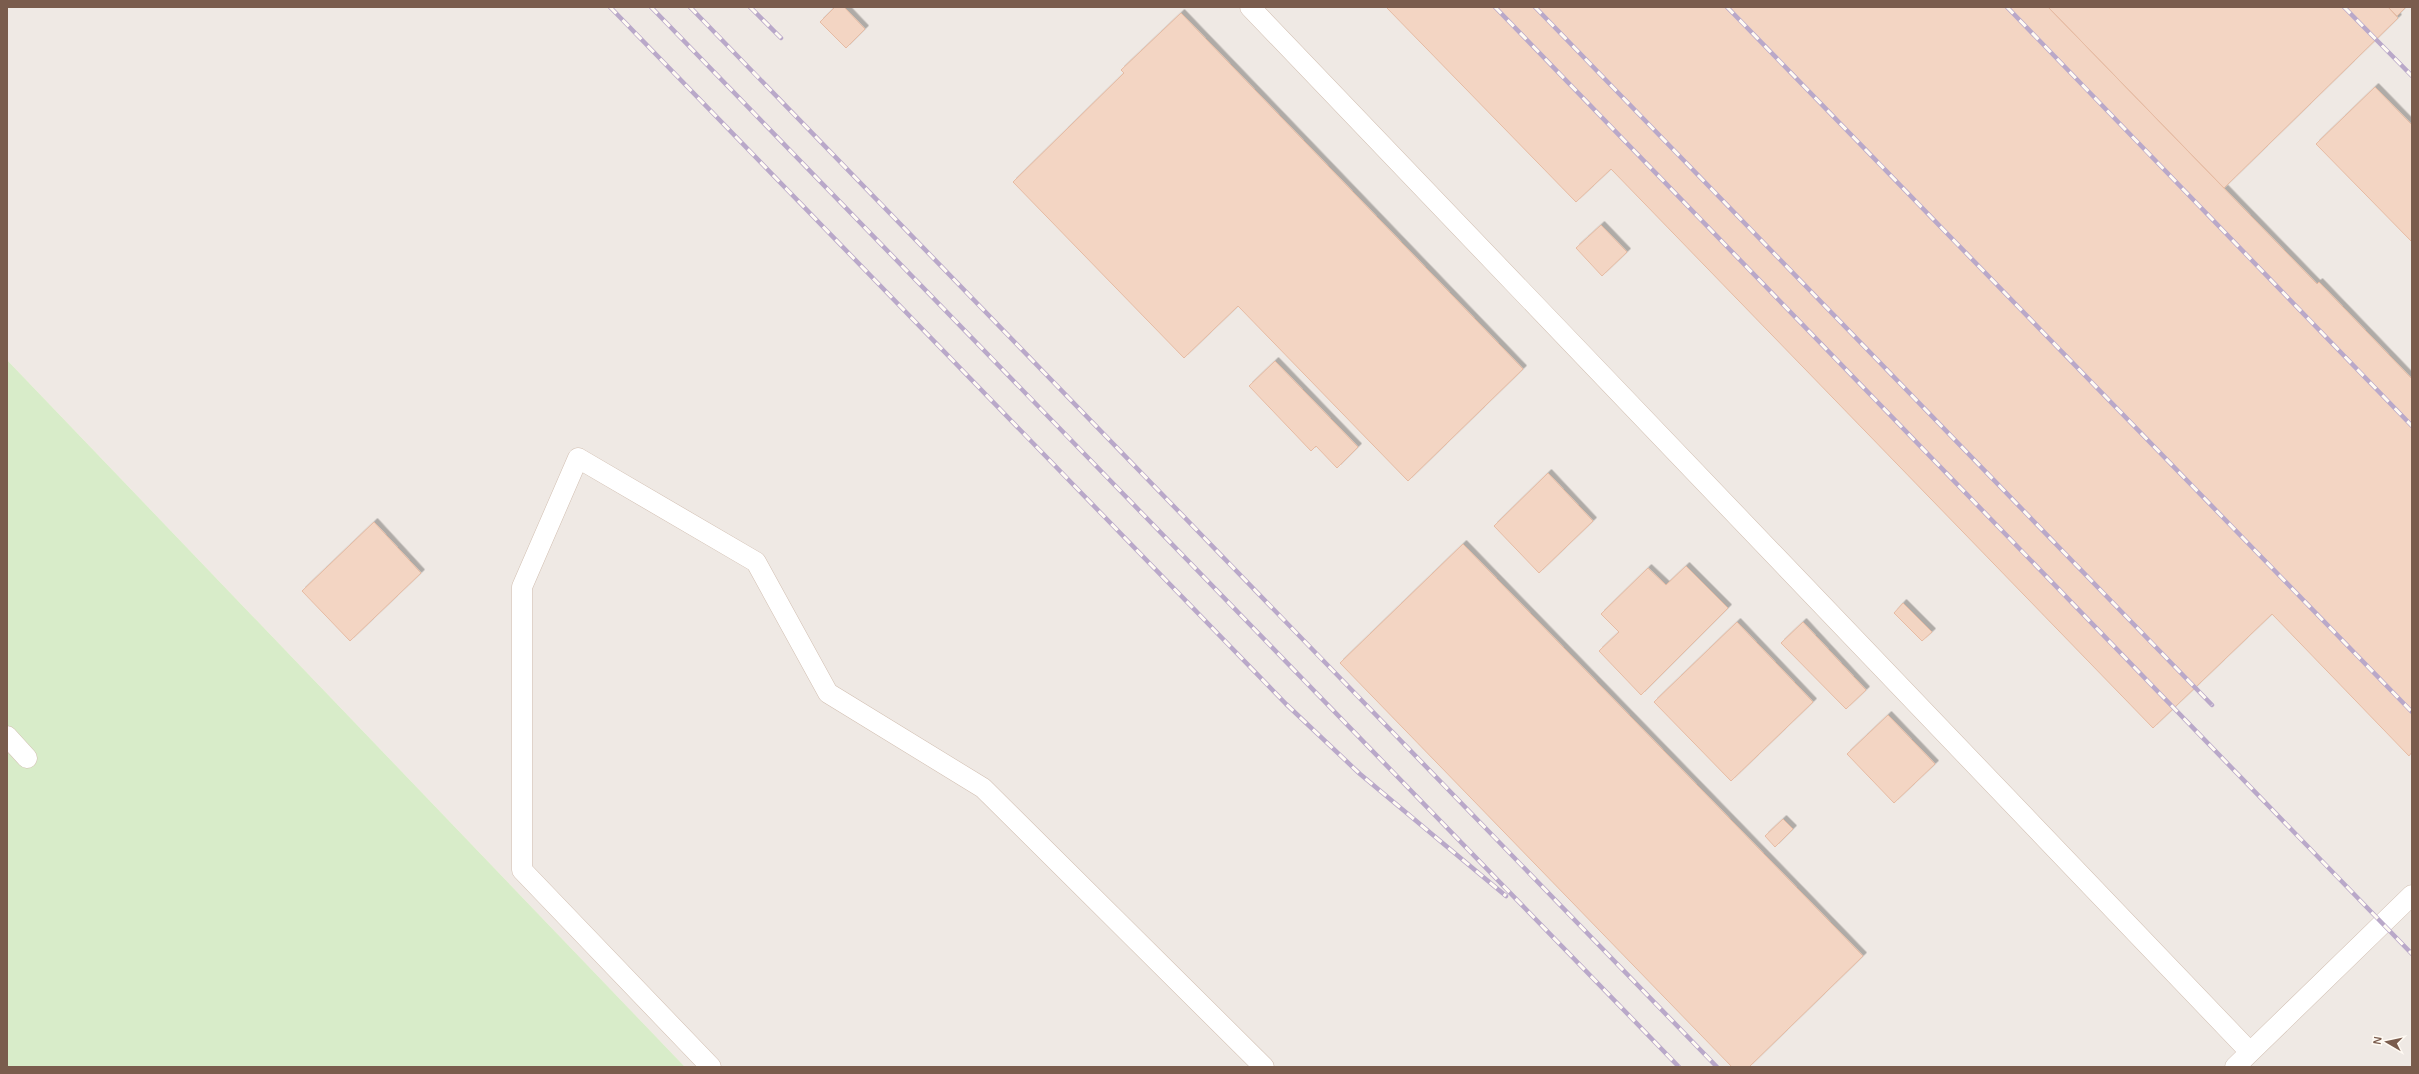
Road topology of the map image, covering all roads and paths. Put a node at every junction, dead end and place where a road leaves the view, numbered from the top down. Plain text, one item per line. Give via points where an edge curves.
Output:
1 (1250, 7) edge
2 (7, 736) edge
3 (27, 758) dead end
4 (2412, 895) edge
5 (2250, 1052) junction
6 (711, 1067) edge
7 (1264, 1067) edge
8 (2235, 1067) edge

1 - 5 lane
2 - 3 lane
4 - 5 lane
5 - 8 lane
6 - 7 lane via 522,870 522,587 578,458 756,562 828,693 983,788

